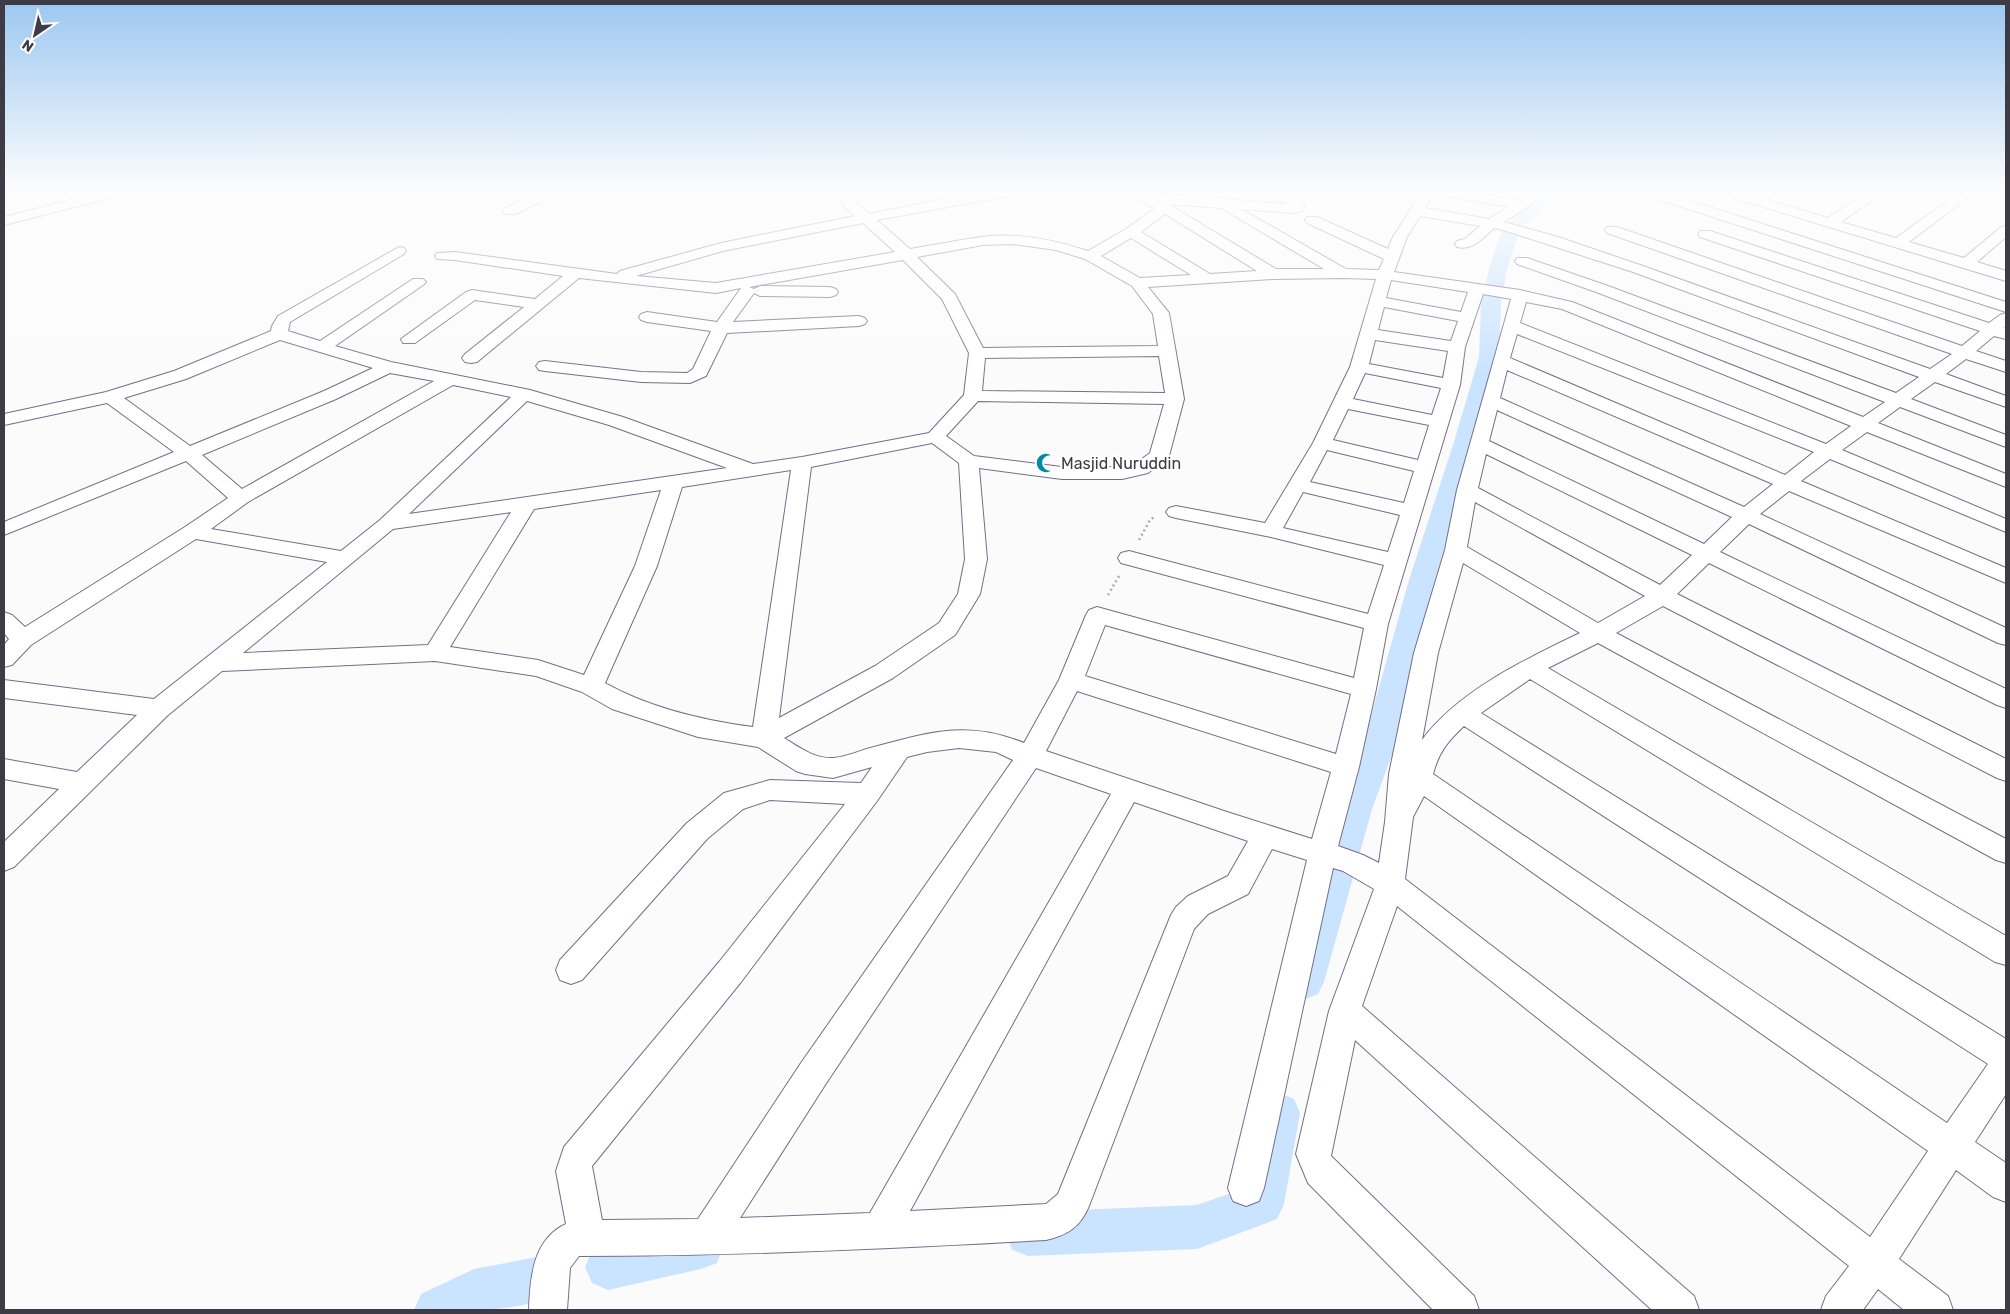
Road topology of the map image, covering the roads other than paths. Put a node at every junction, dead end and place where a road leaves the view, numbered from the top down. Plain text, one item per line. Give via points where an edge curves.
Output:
1 (395, 253) edge
2 (699, 253) edge
3 (916, 253) edge
4 (1081, 253) edge
5 (1095, 253) edge
6 (1166, 253) edge
7 (1239, 253) edge
8 (1308, 253) edge
9 (1384, 253) edge
10 (1393, 253) edge
11 (1591, 253) edge
12 (1665, 253) edge
13 (1681, 253) edge
14 (1763, 253) edge
15 (1841, 253) edge
16 (1932, 253) edge
17 (1979, 253) edge
18 (907, 255) junction
19 (442, 256) dead end
20 (1090, 256) junction
21 (1392, 257) junction
22 (1522, 261) dead end
23 (1966, 264) junction
24 (1638, 269) junction
25 (576, 273) junction
26 (1343, 273) junction
27 (1273, 274) junction
28 (1386, 275) junction
29 (2006, 276) edge
30 (613, 278) junction
31 (1207, 278) junction
32 (418, 282) dead end
33 (1614, 282) junction
34 (1136, 283) junction
35 (748, 286) junction
36 (1481, 289) junction
37 (830, 292) dead end
38 (1513, 294) junction
39 (1378, 301) junction
40 (539, 304) junction
41 (1566, 306) junction
42 (2006, 307) edge
43 (648, 317) dead end
44 (1467, 318) junction
45 (2006, 318) edge
46 (859, 321) dead end
47 (1512, 326) junction
48 (721, 328) junction
49 (2000, 333) edge
50 (280, 334) junction
51 (1368, 334) junction
52 (410, 339) dead end
53 (322, 347) junction
54 (1458, 347) junction
55 (1167, 351) junction
56 (1965, 352) junction
57 (977, 353) junction
58 (471, 358) dead end
59 (1502, 361) junction
60 (388, 366) junction
61 (544, 366) dead end
62 (1359, 367) junction
63 (2006, 367) edge
64 (1933, 376) junction
65 (450, 379) junction
66 (1451, 385) junction
67 (524, 394) junction
68 (972, 396) junction
69 (110, 397) junction
70 (1175, 398) junction
71 (1490, 400) junction
72 (1898, 400) junction
73 (1342, 402) junction
74 (2006, 402) edge
75 (4, 419) edge
76 (1439, 422) junction
77 (1863, 426) junction
78 (935, 437) junction
79 (2006, 441) edge
80 (1322, 443) junction
81 (1479, 444) junction
82 (1828, 451) junction
83 (188, 453) junction
84 (969, 461) junction
85 (802, 463) junction
86 (1425, 468) junction
87 (752, 471) junction
88 (2006, 481) edge
89 (674, 482) junction
90 (1788, 482) junction
91 (1298, 485) junction
92 (1467, 490) junction
93 (241, 498) junction
94 (527, 503) junction
95 (1176, 512) dead end
96 (1411, 512) junction
97 (1746, 515) junction
98 (387, 524) junction
99 (2006, 526) edge
100 (4, 529) edge
101 (1271, 531) junction
102 (192, 532) junction
103 (1456, 550) junction
104 (1706, 554) junction
105 (345, 558) junction
106 (1129, 558) dead end
107 (1396, 561) junction
108 (2006, 576) edge
109 (1662, 596) junction
110 (1376, 624) junction
111 (11, 630) edge
112 (1598, 633) junction
113 (2006, 637) edge
114 (435, 652) junction
115 (4, 659) edge
116 (216, 663) junction
117 (1529, 668) junction
118 (1071, 680) junction
119 (591, 686) junction
120 (4, 689) edge
121 (1364, 689) junction
122 (2006, 699) edge
123 (159, 709) junction
124 (1462, 713) junction
125 (764, 738) junction
126 (897, 752) junction
127 (1030, 756) junction
128 (1346, 767) junction
129 (4, 769) edge
130 (2006, 771) edge
131 (1419, 778) junction
132 (83, 783) junction
133 (1127, 790) junction
134 (868, 794) junction
135 (1399, 822) junction
136 (1266, 835) junction
137 (2006, 852) edge
138 (1338, 858) junction
139 (4, 859) edge
140 (1390, 884) junction
141 (2006, 952) edge
142 (571, 970) dead end
143 (1345, 1011) junction
144 (2006, 1057) edge
145 (2006, 1065) edge
146 (1952, 1146) junction
147 (2006, 1184) edge
148 (1246, 1188) dead end
149 (879, 1232) junction
150 (707, 1237) junction
151 (587, 1238) junction
152 (1874, 1263) junction
153 (548, 1310) edge
154 (1460, 1310) edge
155 (1680, 1310) edge
156 (1840, 1310) edge
157 (1934, 1310) edge

1 - 50 street via 284,319
2 - 30 street
3 - 18 street
4 - 20 street
5 - 20 street
6 - 31 street
7 - 27 street
8 - 26 street
9 - 21 street
10 - 21 street
11 - 24 street
12 - 24 street
13 - 56 street
14 - 49 street
15 - 42 street
16 - 23 street
17 - 23 street
18 - 35 street
18 - 57 street via 949,297
19 - 25 street
20 - 34 street
21 - 28 street
22 - 33 street
23 - 29 street
24 - 33 street
24 - 64 street
25 - 30 street
25 - 40 street
26 - 27 street
26 - 28 street
27 - 31 street
28 - 36 street
28 - 39 street
30 - 35 street via 716,288
31 - 34 street
32 - 53 street
33 - 41 street
33 - 72 street
34 - 55 street via 1161,313
35 - 37 street
35 - 48 street
36 - 38 street
36 - 44 street
38 - 41 street
38 - 47 street
39 - 44 street
39 - 51 street
40 - 52 street via 472,295
40 - 58 street
41 - 77 street
43 - 48 street
44 - 54 street
45 - 49 street
46 - 48 street
47 - 59 street
47 - 82 street
48 - 61 street via 700,372 690,378 641,377
49 - 56 street
50 - 53 street
50 - 69 street via 180,375
51 - 54 street
51 - 62 street
53 - 60 street
54 - 66 street
55 - 57 street
55 - 70 street
56 - 63 street
56 - 64 street
57 - 68 street
59 - 71 street
59 - 90 street
60 - 65 street
60 - 83 street via 330,395
62 - 66 street
62 - 73 street
64 - 72 street
64 - 74 street
65 - 67 street
65 - 93 street
66 - 76 street
67 - 87 street via 616,422
67 - 98 street
68 - 70 street
68 - 78 street
69 - 75 street
69 - 83 street
70 - 84 street via 1159,456 1141,469 1122,473 1062,473
71 - 81 street
71 - 97 street
72 - 77 street
72 - 79 street
73 - 76 street
73 - 80 street
76 - 86 street
77 - 82 street
77 - 88 street
78 - 84 street
78 - 85 street
80 - 86 street
80 - 91 street
81 - 92 street
81 - 104 street
82 - 90 street
82 - 99 street
83 - 93 street
83 - 100 street
84 - 125 street via 976,559 969,594 947,629 884,672
85 - 87 street
85 - 125 street
86 - 96 street
87 - 89 street
89 - 94 street
89 - 119 street via 646,566
90 - 97 street
90 - 108 street
91 - 96 street
91 - 101 street
92 - 103 street
92 - 109 street
93 - 102 street
94 - 98 street
94 - 114 street
95 - 101 street
96 - 107 street
97 - 104 street
97 - 113 street
98 - 105 street
101 - 107 street
102 - 105 street
102 - 111 street
103 - 112 street
103 - 135 street via 1426,653 1402,774
104 - 109 street
104 - 122 street
105 - 116 street
106 - 110 street
107 - 110 street
109 - 112 street
109 - 130 street
110 - 121 street
111 - 115 street
112 - 117 street
112 - 137 street
114 - 116 street
114 - 119 street via 538,668
116 - 123 street
117 - 124 street
117 - 141 street
118 - 121 street via 1097,615
118 - 127 street
118 - 128 street
119 - 125 street via 621,703 707,730
120 - 123 street
121 - 128 street
123 - 132 street
124 - 131 street via 1426,753
124 - 144 street
125 - 126 street via 798,760 822,767 832,768
126 - 127 street via 927,742 959,738 999,743
126 - 134 street
127 - 133 street
127 - 150 street via 813,1074
128 - 138 street
129 - 132 street
131 - 135 street
131 - 146 street
132 - 139 street
133 - 136 street
133 - 149 street
134 - 142 street via 770,790 734,801 697,830
134 - 151 street via 730,972 576,1159 574,1171
135 - 140 street
136 - 138 street
136 - 149 street via 1238,885 1198,905 1181,924 1066,1213 1060,1219 1046,1222
138 - 140 street
138 - 148 street
140 - 143 street
140 - 152 street
143 - 154 street via 1313,1154 1315,1162 1320,1171
143 - 155 street
145 - 146 street
146 - 147 street
146 - 152 street
149 - 150 street
150 - 151 street
151 - 153 street via 568,1241 557,1252 552,1262
152 - 156 street
152 - 157 street

